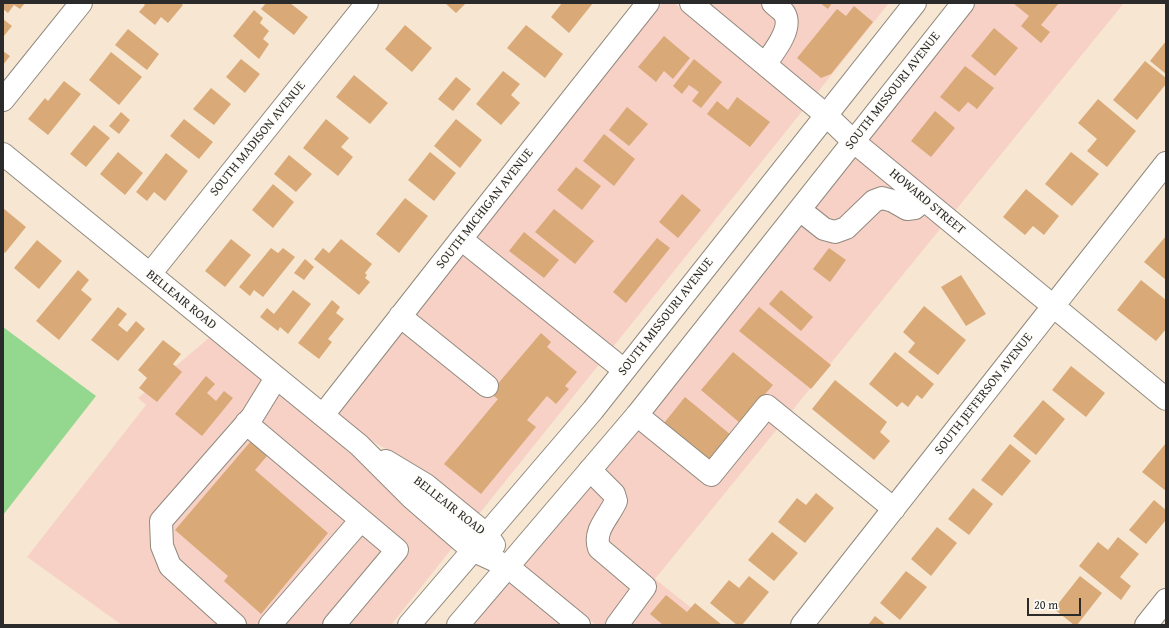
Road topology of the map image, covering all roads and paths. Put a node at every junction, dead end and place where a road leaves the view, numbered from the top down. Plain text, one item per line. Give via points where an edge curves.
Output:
1 (81, 3) edge
2 (367, 3) edge
3 (648, 3) edge
4 (691, 3) edge
5 (915, 3) edge
6 (963, 3) edge
7 (779, 8) edge
8 (765, 64) junction
9 (3, 100) edge
10 (826, 115) junction
11 (853, 142) junction
12 (3, 154) edge
13 (1166, 163) edge
14 (923, 199) junction
15 (800, 210) junction
16 (461, 239) junction
17 (150, 274) junction
18 (1053, 306) junction
19 (400, 316) junction
20 (624, 370) junction
21 (276, 378) junction
22 (486, 386) dead end
23 (1166, 399) edge
24 (323, 415) junction
25 (637, 416) junction
26 (246, 423) junction
27 (590, 470) junction
28 (894, 509) junction
29 (361, 520) junction
30 (479, 542) junction
31 (508, 566) junction
32 (1166, 600) edge
33 (235, 625) edge
34 (270, 625) edge
35 (334, 625) edge
36 (409, 625) edge
37 (458, 625) edge
38 (579, 625) edge
39 (616, 625) edge
40 (802, 625) edge
41 (1146, 625) edge

1 - 9 main road
2 - 17 main road, SOUTH MADISON AVENUE
3 - 16 main road, SOUTH MICHIGAN AVENUE
4 - 8 main road, HOWARD STREET
5 - 10 main road, SOUTH MISSOURI AVENUE
6 - 11 main road, SOUTH MISSOURI AVENUE
7 - 8 main road via 786,21 785,31 781,42
8 - 10 main road, HOWARD STREET
10 - 11 main road, HOWARD STREET
10 - 20 main road, SOUTH MISSOURI AVENUE
11 - 14 main road, HOWARD STREET
11 - 15 main road, SOUTH MISSOURI AVENUE
12 - 17 main road, BELLEAIR ROAD
13 - 18 main road, SOUTH JEFFERSON AVENUE
14 - 15 main road via 915,208 907,209 882,198 874,201 846,228 835,232 824,229
14 - 18 main road, HOWARD STREET
15 - 25 main road, SOUTH MISSOURI AVENUE
16 - 19 main road, SOUTH MICHIGAN AVENUE
16 - 20 main road
17 - 21 main road, BELLEAIR ROAD
18 - 23 main road, HOWARD STREET
18 - 28 main road, SOUTH JEFFERSON AVENUE
19 - 22 main road
19 - 24 main road, SOUTH MICHIGAN AVENUE
20 - 30 main road, SOUTH MISSOURI AVENUE via 593,410
21 - 24 main road, BELLEAIR ROAD
21 - 26 main road
24 - 30 main road, BELLEAIR ROAD via 412,498
25 - 27 main road, SOUTH MISSOURI AVENUE
25 - 28 main road via 711,474 767,406
26 - 29 main road
26 - 33 main road via 161,521 162,546 170,566
27 - 31 main road, SOUTH MISSOURI AVENUE
27 - 39 main road via 614,494 616,502 599,531 596,541 599,548 645,587
28 - 40 main road, SOUTH JEFFERSON AVENUE
29 - 34 main road
29 - 35 main road via 397,550
30 - 31 main road, BELLEAIR ROAD
30 - 36 main road, SOUTH MISSOURI AVENUE
31 - 37 main road, SOUTH MISSOURI AVENUE
31 - 38 main road, BELLEAIR ROAD
32 - 41 main road

